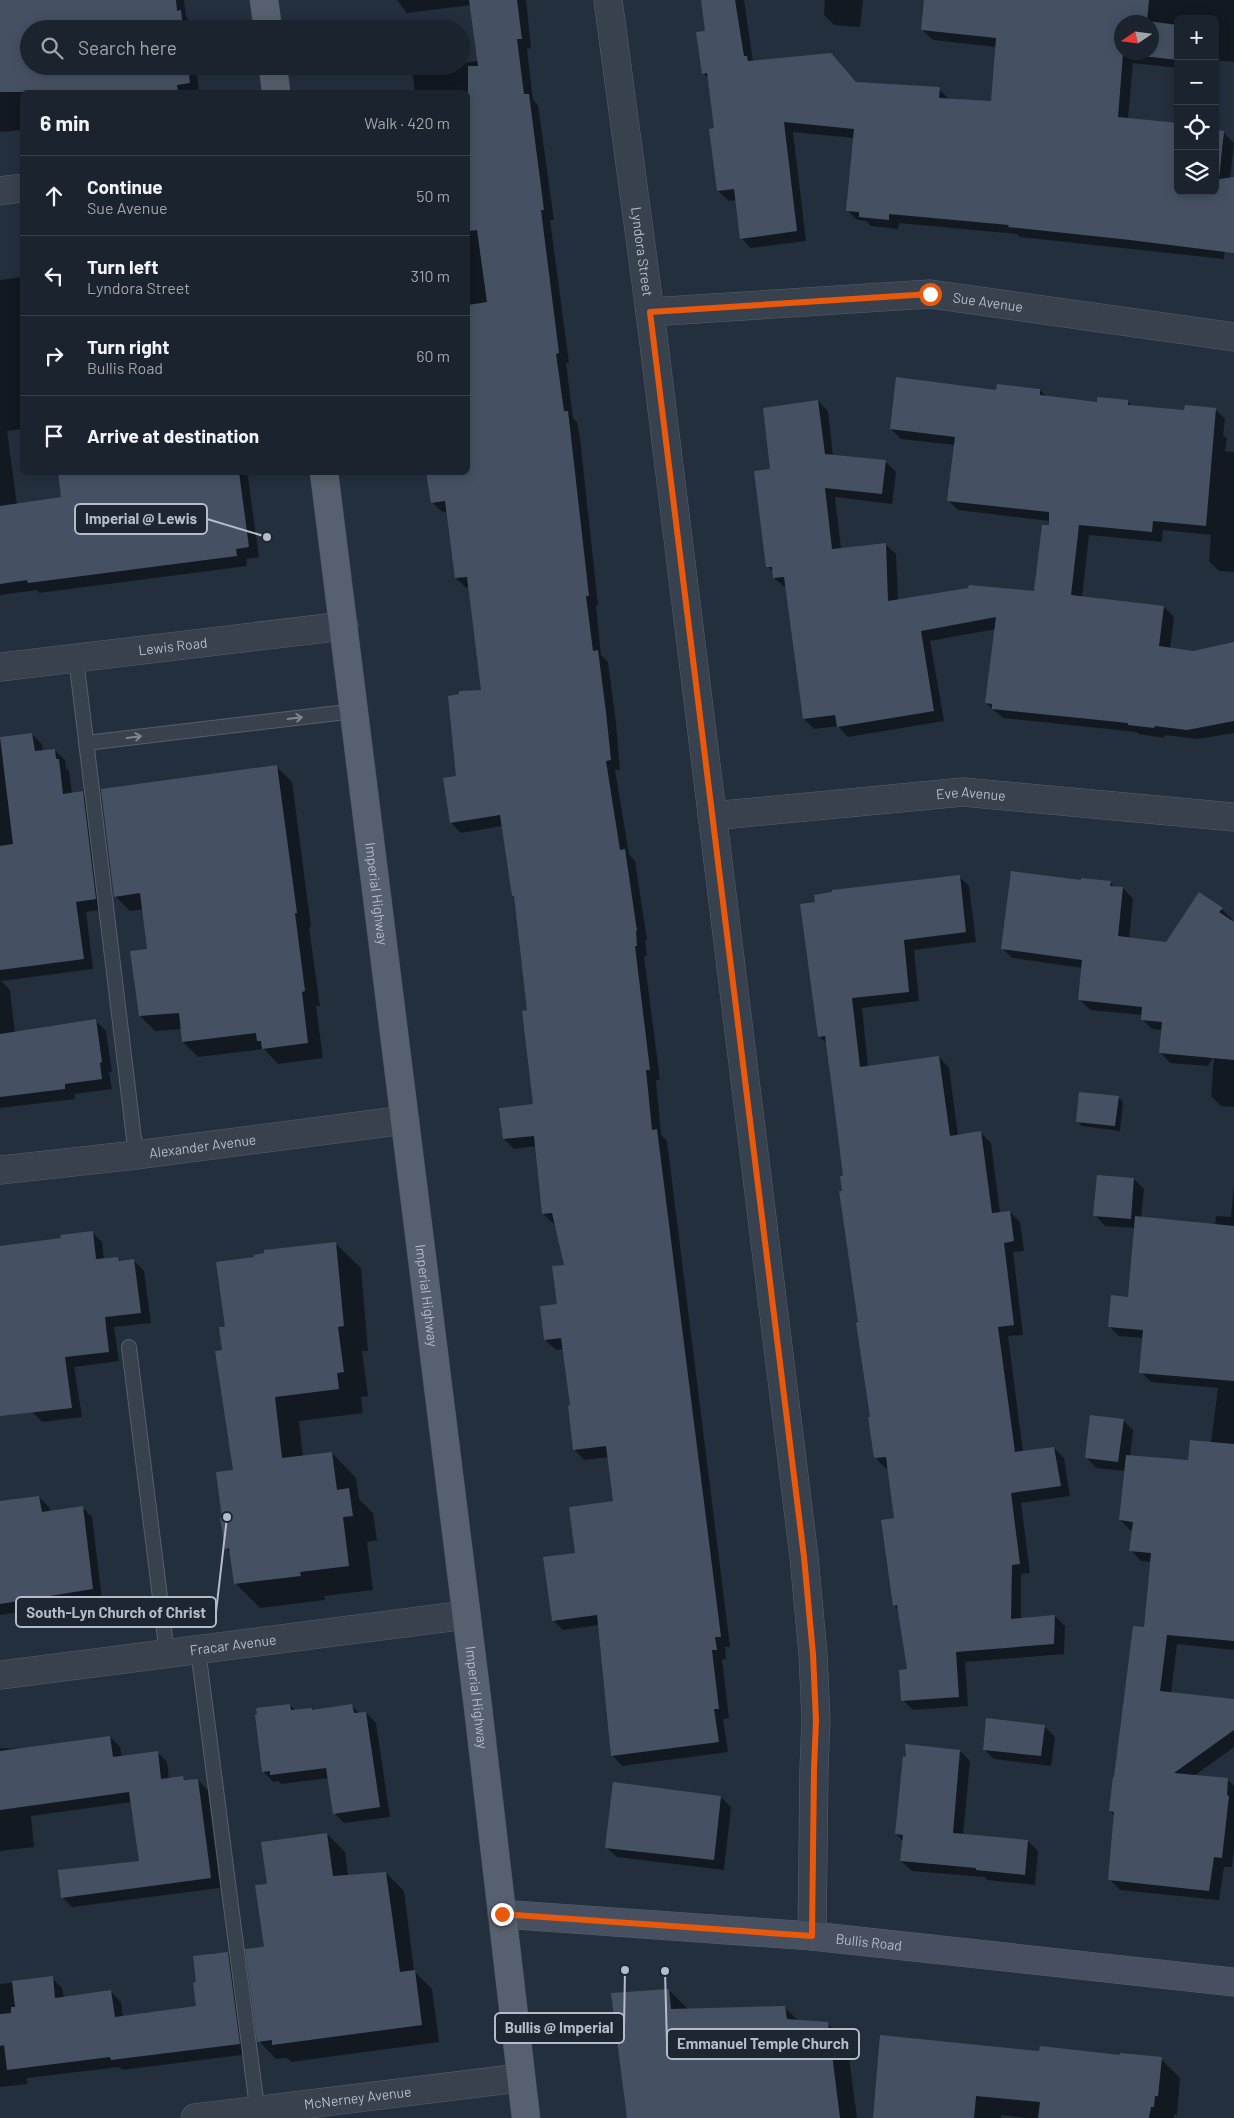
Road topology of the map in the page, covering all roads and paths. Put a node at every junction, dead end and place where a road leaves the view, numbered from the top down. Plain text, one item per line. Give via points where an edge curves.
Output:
1 (264, 0) edge
2 (608, 0) edge
3 (267, 20) edge
4 (274, 75) edge
5 (276, 90) edge
6 (20, 188) edge
7 (0, 191) edge
8 (650, 312) junction
9 (1234, 337) edge
10 (324, 475) edge
11 (344, 626) junction
12 (76, 658) junction
13 (0, 667) edge
14 (355, 711) junction
15 (86, 743) junction
16 (712, 816) junction
17 (1232, 816) edge
18 (405, 1120) junction
19 (136, 1155) junction
20 (0, 1170) edge
21 (129, 1347) dead end
22 (466, 1616) junction
23 (198, 1650) junction
24 (167, 1654) junction
25 (0, 1675) edge
26 (502, 1914) junction
27 (812, 1936) junction
28 (1234, 1982) edge
29 (520, 2078) junction
30 (258, 2114) edge
31 (195, 2118) edge
32 (526, 2118) edge

1 - 3 main road
2 - 8 street, Lyndora Street
4 - 5 main road
6 - 7 street
8 - 9 street, Sue Avenue via 930,294
8 - 16 street, Lyndora Street
10 - 11 main road, Imperial Highway
11 - 12 street, Lewis Road
11 - 14 main road, Imperial Highway
12 - 13 street, Lewis Road
12 - 15 lane
15 -> 14 lane
14 - 18 main road, Imperial Highway
15 - 19 lane
16 - 17 street, Eve Avenue via 963,792
16 - 27 street, Lyndora Street via 804,1557 813,1654 816,1720
18 - 19 street, Alexander Avenue
18 - 22 main road, Imperial Highway
19 - 20 street, Alexander Avenue
21 - 24 lane
22 - 23 street, Fracar Avenue
22 - 26 main road, Imperial Highway
23 - 24 street, Fracar Avenue
23 - 30 lane
24 - 25 street, Fracar Avenue
26 - 27 street, Bullis Road
26 - 29 main road, Imperial Highway
27 - 28 street, Bullis Road
29 - 30 street, McNerney Avenue
29 - 32 main road, Imperial Highway
30 - 31 street, McNerney Avenue

